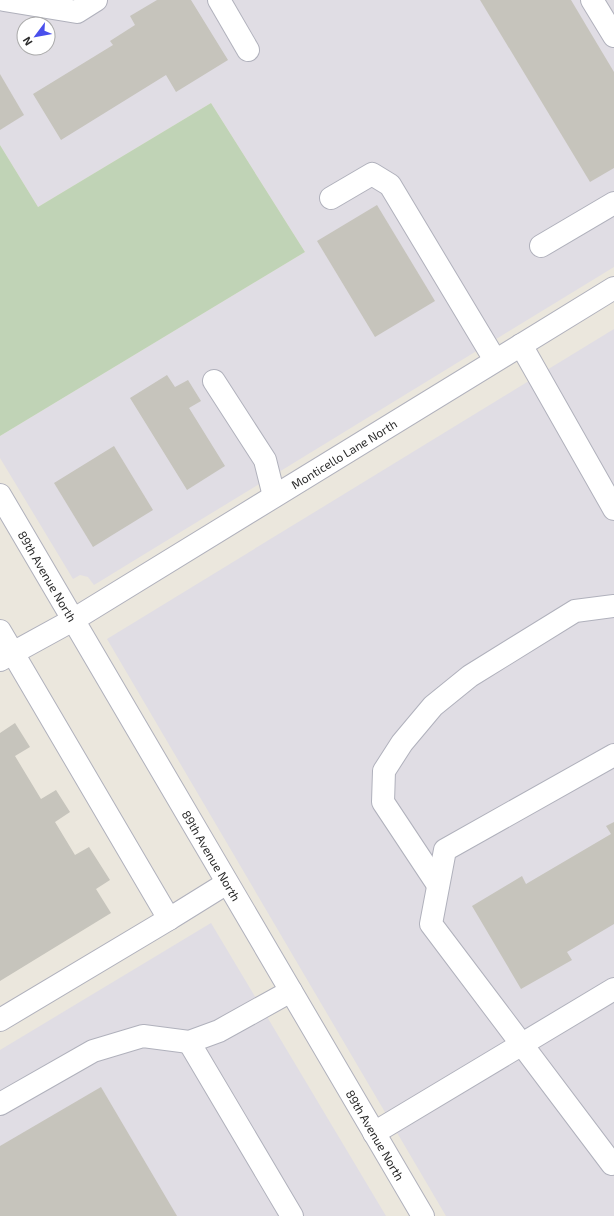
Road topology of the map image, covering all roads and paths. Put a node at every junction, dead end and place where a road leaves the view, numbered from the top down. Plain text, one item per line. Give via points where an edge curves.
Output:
1 (4, 0) edge
2 (96, 0) edge
3 (219, 0) edge
4 (592, 0) edge
5 (614, 36) edge
6 (248, 50) dead end
7 (331, 198) dead end
8 (614, 202) edge
9 (541, 246) dead end
10 (614, 288) edge
11 (521, 345) junction
12 (495, 360) junction
13 (214, 381) dead end
14 (0, 495) edge
15 (274, 496) junction
16 (614, 510) edge
17 (614, 606) edge
18 (73, 620) junction
19 (0, 631) edge
20 (6, 657) edge
21 (614, 755) edge
22 (227, 884) junction
23 (438, 885) junction
24 (169, 919) junction
25 (614, 989) edge
26 (291, 991) junction
27 (0, 1020) edge
28 (189, 1042) junction
29 (522, 1044) junction
30 (0, 1104) edge
31 (374, 1133) junction
32 (614, 1162) edge
33 (292, 1216) edge
34 (423, 1216) edge

1 - 2 street via 77,12
3 - 6 street
4 - 5 street
7 - 12 street via 372,174 390,185
8 - 9 street
10 - 11 street, Monticello Lane North
11 - 12 street, Monticello Lane North
11 - 16 street
12 - 15 street, Monticello Lane North
13 - 15 street via 265,460
14 - 18 street, 89th Avenue North
15 - 18 street, Monticello Lane North
17 - 23 street via 575,611 470,676 433,706 402,743 384,770 383,802
18 - 20 street, Monticello Lane North
18 - 22 street, 89th Avenue North
19 - 20 street
20 - 24 street
21 - 23 street via 445,850
22 - 24 street
22 - 26 street, 89th Avenue North
23 - 29 street via 432,924
24 - 27 street
25 - 29 street
26 - 28 street via 219,1031
26 - 31 street, 89th Avenue North
28 - 30 street via 143,1036 93,1051
28 - 33 street
29 - 31 street
29 - 32 street via 612,1164
31 - 34 street, 89th Avenue North

